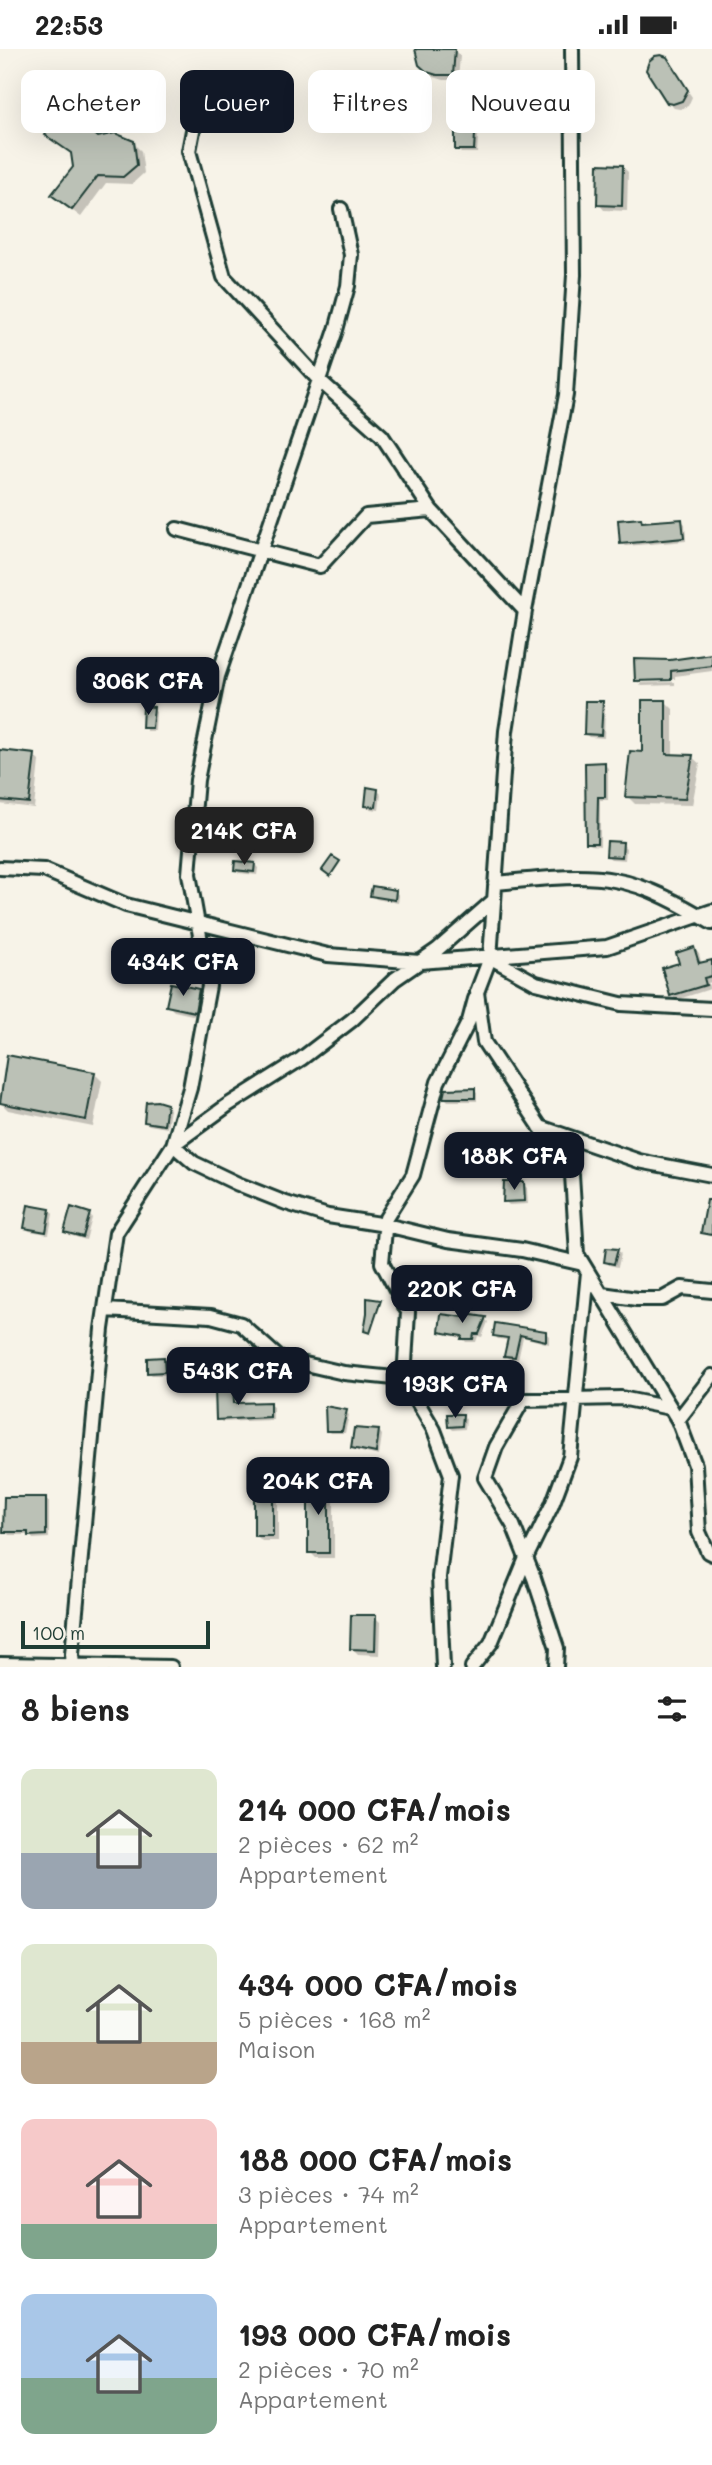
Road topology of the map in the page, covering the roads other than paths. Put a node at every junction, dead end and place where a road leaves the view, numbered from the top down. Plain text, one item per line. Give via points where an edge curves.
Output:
1 (572, 49) edge
2 (192, 133) edge
3 (341, 209) dead end
4 (318, 379) junction
5 (431, 510) junction
6 (177, 529) dead end
7 (260, 549) junction
8 (525, 611) junction
9 (0, 868) edge
10 (495, 884) junction
11 (494, 900) junction
12 (708, 917) edge
13 (198, 923) junction
14 (490, 958) junction
15 (420, 962) junction
16 (477, 992) junction
17 (712, 1009) edge
18 (540, 1126) junction
19 (173, 1145) junction
20 (712, 1175) edge
21 (386, 1224) junction
22 (586, 1268) junction
23 (712, 1291) edge
24 (601, 1294) junction
25 (105, 1310) junction
26 (712, 1376) edge
27 (404, 1380) junction
28 (576, 1398) junction
29 (523, 1400) junction
30 (670, 1408) junction
31 (678, 1420) junction
32 (712, 1554) edge
33 (526, 1558) junction
34 (0, 1664) edge
35 (73, 1666) edge
36 (170, 1667) edge
37 (443, 1667) edge
38 (472, 1667) edge
39 (556, 1667) edge

1 - 8 street via 575,275 566,395
2 - 4 street via 189,151 224,277
3 - 4 street via 351,255 348,286
4 - 5 street via 382,436
4 - 7 street
5 - 7 street via 366,516 320,566
5 - 8 street
6 - 7 street
7 - 13 street via 218,676 197,780 189,874
8 - 10 street via 506,731
9 - 13 street via 44,870 127,905
10 - 11 street
10 - 12 street via 552,878 613,879 650,890
11 - 14 street
11 - 15 street
12 - 14 street via 607,947
13 - 15 street via 328,955
13 - 19 street via 209,986 190,1088
14 - 15 street
14 - 16 street
14 - 17 street via 536,983 621,1004
15 - 19 street via 301,1059
16 - 18 street via 484,1042
16 - 21 street via 469,1021 438,1082 413,1175
18 - 20 street via 639,1161
18 - 22 street via 572,1175 577,1254
19 - 21 street via 194,1163 286,1203 328,1216
19 - 25 street via 116,1233
21 - 22 street via 448,1240 522,1250
21 - 27 street via 382,1263 408,1312
22 - 24 street
22 - 28 street
23 - 24 street via 682,1288 662,1299
24 - 30 street
25 - 27 street via 211,1316 241,1324 279,1358 344,1373
25 - 35 street
26 - 31 street
27 - 29 street via 460,1379
27 - 37 street via 434,1430 451,1475 439,1577
28 - 29 street
28 - 30 street via 621,1398
28 - 33 street via 570,1457
29 - 33 street via 496,1447 485,1478
30 - 31 street
31 - 32 street via 695,1465 699,1532
33 - 38 street via 491,1643
33 - 39 street via 557,1648
34 - 35 street
35 - 36 street

